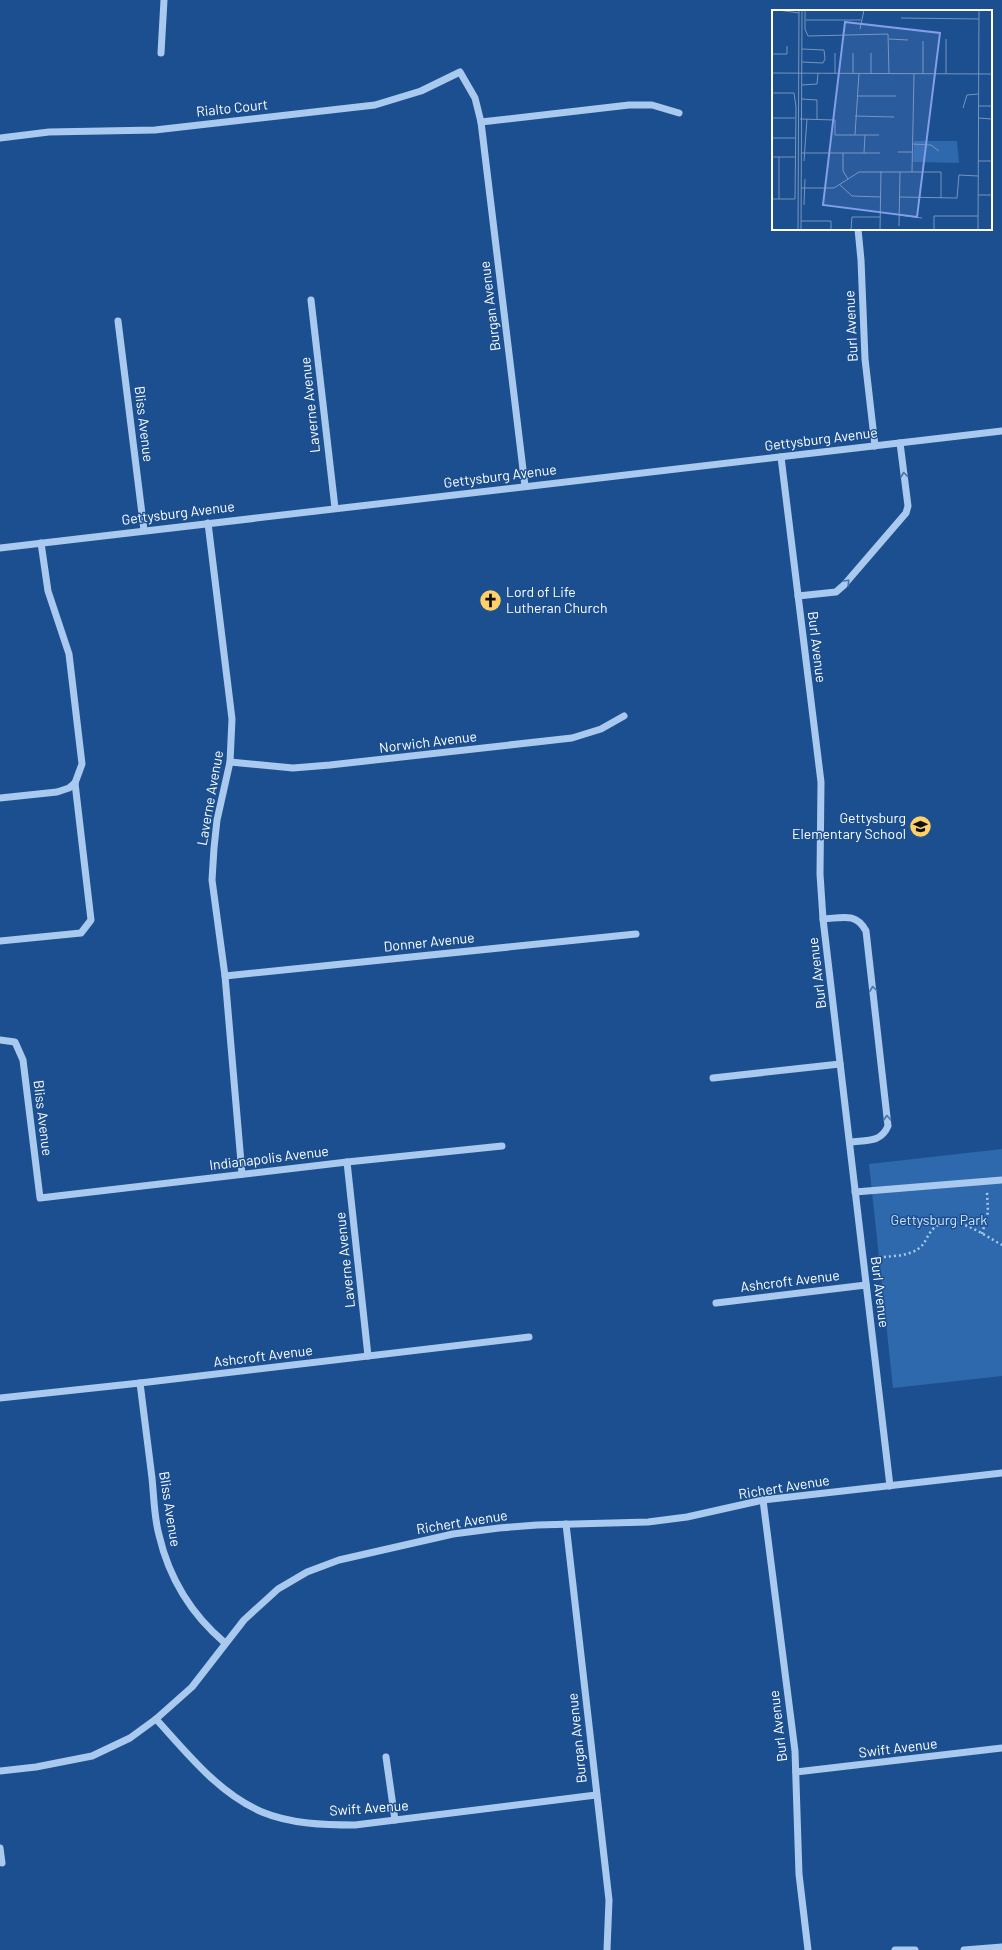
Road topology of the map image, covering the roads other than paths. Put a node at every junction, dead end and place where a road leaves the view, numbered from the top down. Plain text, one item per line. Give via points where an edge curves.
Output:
1 (164, 0) edge
2 (161, 53) dead end
3 (460, 72) joint
4 (679, 113) dead end
5 (481, 122) junction
6 (0, 138) edge
7 (858, 230) edge
8 (311, 300) dead end
9 (118, 321) dead end
10 (1002, 431) edge
11 (900, 443) junction
12 (875, 446) junction
13 (781, 457) junction
14 (525, 486) junction
15 (335, 508) junction
16 (208, 523) junction
17 (144, 530) junction
18 (41, 543) junction
19 (0, 548) edge
20 (798, 596) junction
21 (624, 716) dead end
22 (230, 762) junction
23 (75, 784) junction
24 (0, 798) edge
25 (823, 919) junction
26 (636, 934) dead end
27 (0, 941) edge
28 (225, 976) junction
29 (0, 1040) edge
30 (840, 1064) junction
31 (713, 1078) dead end
32 (850, 1142) junction
33 (502, 1146) dead end
34 (347, 1162) junction
35 (242, 1174) junction
36 (1002, 1180) edge
37 (855, 1192) junction
38 (40, 1198) joint
39 (866, 1285) junction
40 (716, 1303) dead end
41 (529, 1336) dead end
42 (368, 1356) junction
43 (140, 1384) junction
44 (0, 1398) edge
45 (1002, 1473) edge
46 (890, 1486) junction
47 (763, 1500) junction
48 (566, 1524) junction
49 (225, 1643) junction
50 (156, 1719) junction
51 (1002, 1748) edge
52 (386, 1757) dead end
53 (0, 1771) edge
54 (796, 1772) junction
55 (596, 1796) junction
56 (395, 1820) junction
57 (0, 1848) edge
58 (2, 1863) dead end
59 (1002, 1947) edge
60 (607, 1950) edge
61 (808, 1950) edge
62 (895, 1950) edge
63 (915, 1950) edge
64 (964, 1950) edge

1 - 2 street
3 - 5 street, Burgan Avenue via 475,98
3 - 6 street, Rialto Court via 420,91 375,105 155,130 50,132
4 - 5 street via 652,105 629,105
5 - 14 street, Burgan Avenue
7 - 12 street, Burl Avenue via 866,359
8 - 15 street, Laverne Avenue
9 - 17 street, Bliss Avenue
10 - 11 street, Gettysburg Avenue
11 - 12 street, Gettysburg Avenue
20 -> 11 street via 836,592 906,513 908,506
12 - 13 street, Gettysburg Avenue
13 - 14 street, Gettysburg Avenue
13 - 20 street, Burl Avenue
14 - 15 street, Gettysburg Avenue
15 - 16 street, Gettysburg Avenue
16 - 17 street, Gettysburg Avenue
16 - 22 street, Laverne Avenue via 232,719
17 - 18 street, Gettysburg Avenue
18 - 19 street, Gettysburg Avenue
18 - 23 street via 48,591 69,654 82,764
20 - 25 street, Burl Avenue via 821,782 820,874
21 - 22 street, Norwich Avenue via 601,729 572,738 293,768
22 - 28 street, Laverne Avenue via 217,820 212,880
23 - 24 street via 57,792
23 - 27 street via 91,920 80,933
25 - 30 street, Burl Avenue
32 -> 25 street via 877,1139 884,1134 888,1126 866,931 861,922 852,918
26 - 28 street, Donner Avenue
28 - 35 street, Laverne Avenue
29 - 38 street, Bliss Avenue via 15,1042 23,1060
30 - 31 street
30 - 32 street, Burl Avenue
32 - 37 street, Burl Avenue
33 - 34 street, Indianapolis Avenue
34 - 35 street, Indianapolis Avenue
34 - 42 street, Laverne Avenue
35 - 38 street, Indianapolis Avenue
36 - 37 street
37 - 39 street, Burl Avenue
39 - 40 street, Ashcroft Avenue
39 - 46 street, Burl Avenue
41 - 42 street, Ashcroft Avenue
42 - 43 street, Ashcroft Avenue
43 - 44 street, Ashcroft Avenue
43 - 49 street, Bliss Avenue via 159,1535 168,1566 196,1613
45 - 46 street, Richert Avenue
46 - 47 street, Richert Avenue
47 - 48 street, Richert Avenue via 687,1517 656,1521
47 - 54 street, Burl Avenue
48 - 49 street, Richert Avenue via 507,1527 453,1534 339,1560 307,1572 278,1589 244,1620
48 - 55 street, Burgan Avenue
49 - 50 street, Richert Avenue via 192,1687
50 - 53 street, Richert Avenue via 130,1738 92,1756
50 - 56 street, Swift Avenue via 220,1786 261,1811 291,1820 323,1825 355,1825
51 - 54 street, Swift Avenue
52 - 56 street
54 - 61 street, Burl Avenue via 799,1874
55 - 56 street, Swift Avenue
55 - 60 street, Burgan Avenue via 609,1900
57 - 58 street
59 - 64 street
62 - 63 street

